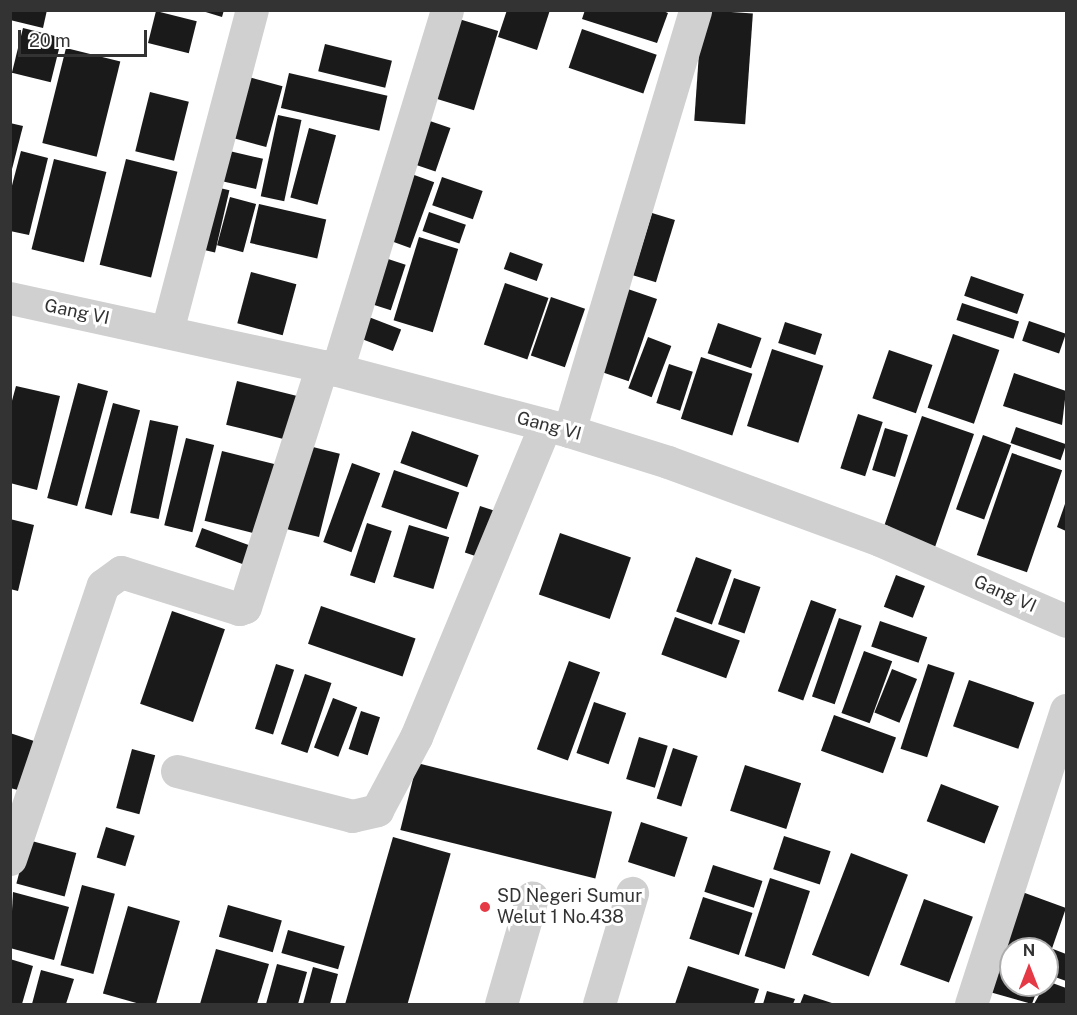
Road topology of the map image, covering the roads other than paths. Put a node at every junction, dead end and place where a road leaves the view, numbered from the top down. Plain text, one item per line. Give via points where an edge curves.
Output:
1 (252, 10) edge
2 (447, 10) edge
3 (695, 10) edge
4 (10, 298) edge
5 (167, 331) junction
6 (329, 368) junction
7 (557, 428) junction
8 (1066, 621) edge
9 (1066, 710) edge
10 (177, 771) dead end
11 (10, 859) edge
12 (632, 893) dead end
13 (532, 897) dead end
14 (501, 1005) edge
15 (599, 1005) edge
16 (971, 1005) edge

1 - 5 street
2 - 6 street
3 - 7 street
4 - 5 street, Gang VI
5 - 6 street, Gang VI
6 - 7 street, Gang VI
6 - 11 street via 245,607 239,609 121,572 103,585
7 - 8 street, Gang VI via 668,462 880,540
7 - 10 street via 416,737 377,810 352,816
9 - 16 street
12 - 15 street
13 - 14 street

